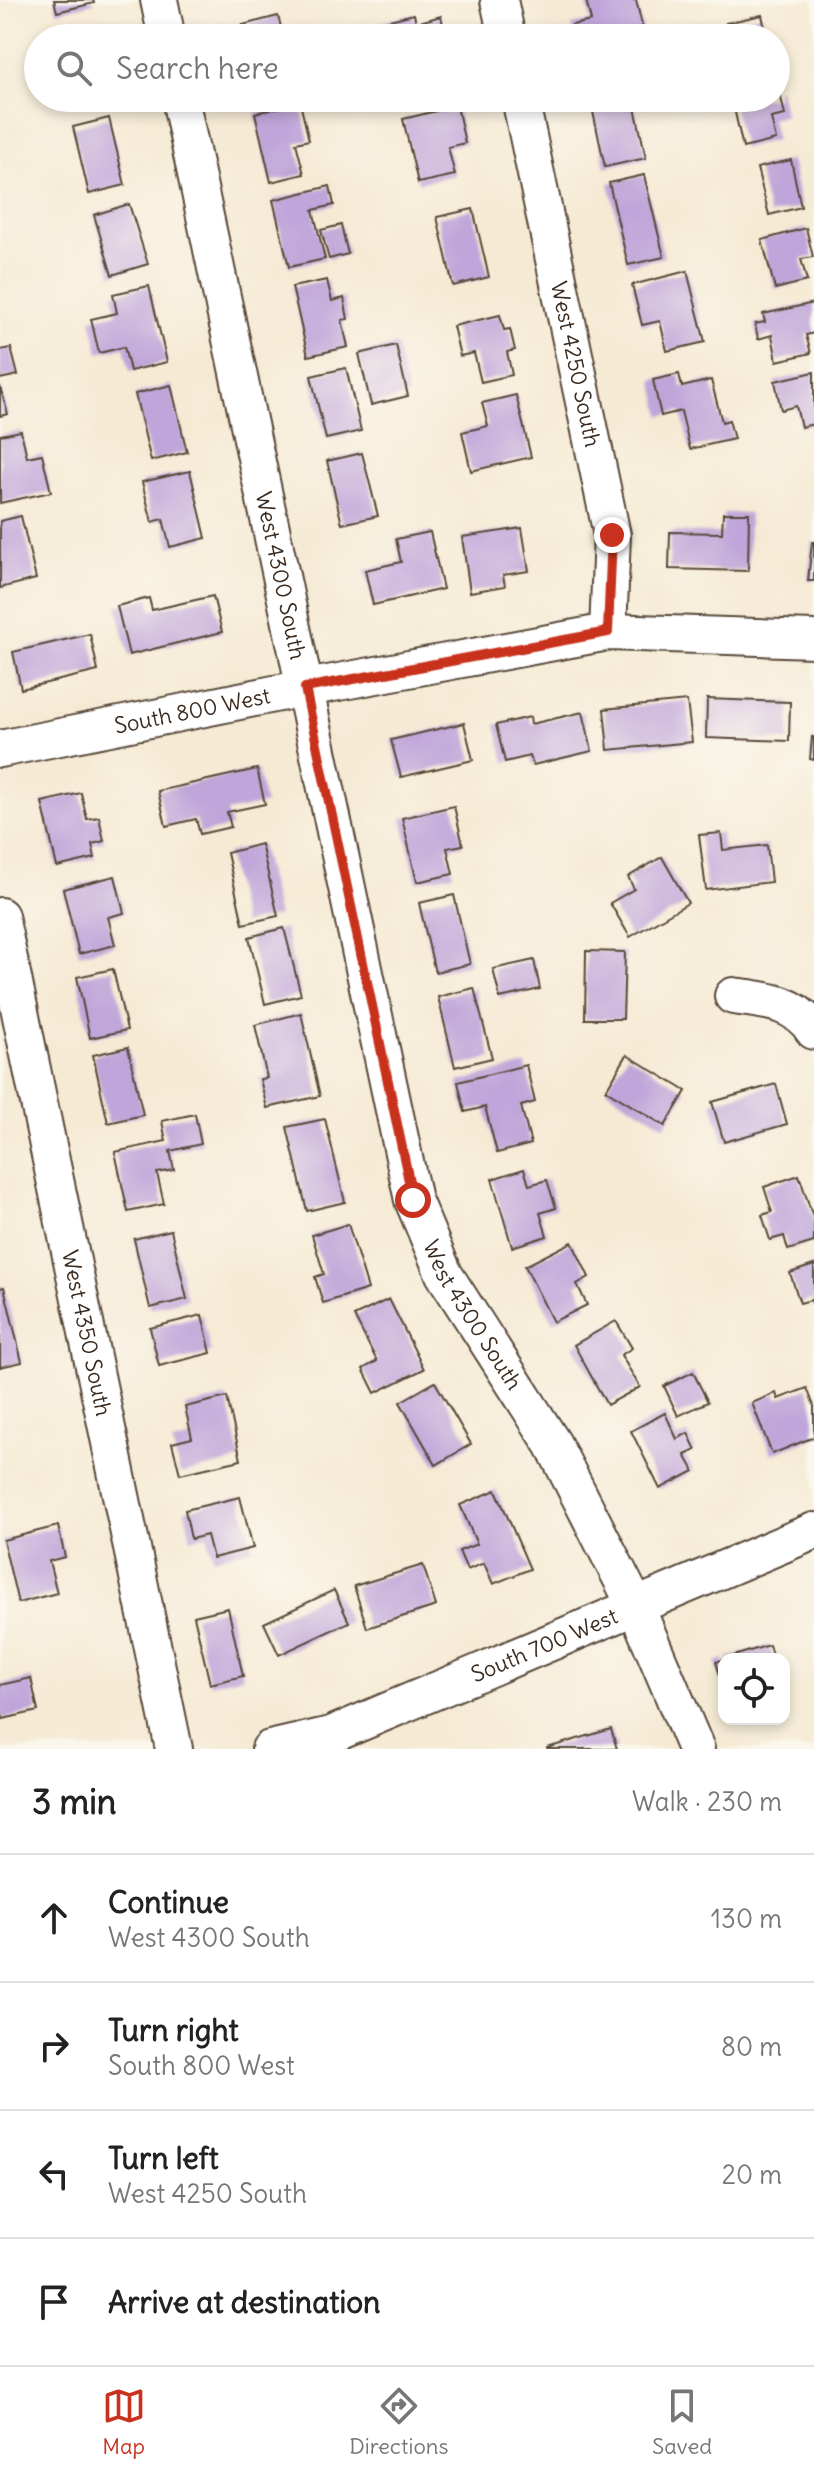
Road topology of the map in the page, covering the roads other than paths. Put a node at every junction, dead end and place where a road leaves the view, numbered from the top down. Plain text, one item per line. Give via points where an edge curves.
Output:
1 (159, 0) edge
2 (499, 0) edge
3 (164, 24) edge
4 (504, 24) edge
5 (183, 112) edge
6 (523, 112) edge
7 (608, 632) junction
8 (814, 639) edge
9 (305, 688) junction
10 (0, 749) edge
11 (0, 916) edge
12 (733, 996) dead end
13 (814, 1031) edge
14 (814, 1531) edge
15 (636, 1607) junction
16 (174, 1749) edge
17 (270, 1749) edge
18 (696, 1749) edge

1 - 3 street
2 - 4 street
5 - 9 street, West 4300 South
6 - 7 street, West 4250 South via 612,535
7 - 8 street, South 800 West
7 - 9 street, South 800 West
9 - 10 street, South 800 West
9 - 15 street, West 4300 South via 413,1200 444,1274 553,1444
11 - 16 street, West 4350 South
12 - 13 street via 780,1002
14 - 15 street, South 700 West
15 - 17 street, South 700 West via 331,1735
15 - 18 street, West 4300 South

